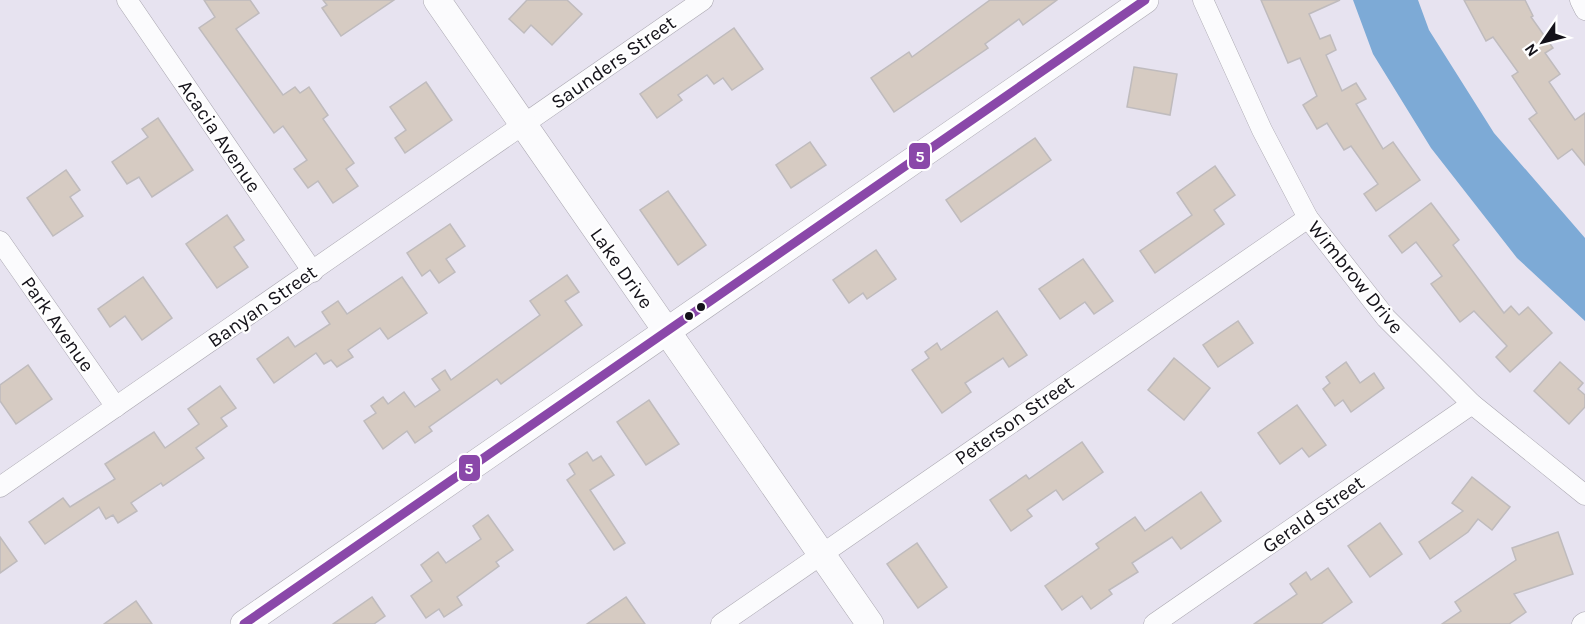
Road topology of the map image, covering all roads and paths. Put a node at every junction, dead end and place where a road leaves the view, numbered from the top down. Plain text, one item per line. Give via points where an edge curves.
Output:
1 (127, 0) edge
2 (436, 0) edge
3 (703, 0) edge
4 (1144, 0) edge
5 (1203, 0) edge
6 (523, 124) junction
7 (1308, 218) junction
8 (0, 241) edge
9 (313, 272) junction
10 (666, 331) junction
11 (1472, 404) junction
12 (116, 407) junction
13 (0, 487) edge
14 (1585, 495) edge
15 (821, 554) junction
16 (244, 624) edge
17 (721, 624) edge
18 (870, 624) edge
19 (1154, 624) edge

1 - 9 street, Acacia Avenue
2 - 6 street, Lake Drive
3 - 6 street, Saunders Street
4 - 10 street
5 - 7 street, Wimbrow Drive via 1262,130
6 - 9 street, Banyan Street
6 - 10 street, Lake Drive
7 - 11 street, Wimbrow Drive via 1386,318
7 - 15 street, Peterson Street
8 - 12 street, Park Avenue
9 - 12 street, Banyan Street
10 - 15 street, Lake Drive
10 - 16 street
11 - 14 street, Wimbrow Drive
11 - 19 street, Gerald Street
12 - 13 street, Banyan Street
15 - 17 street, Peterson Street
15 - 18 street, Lake Drive

